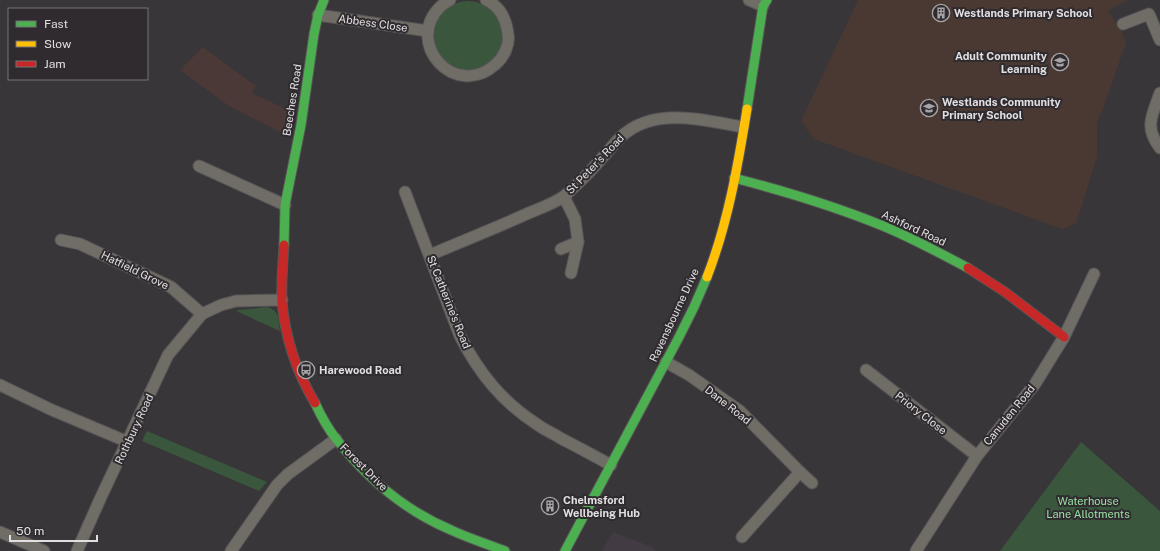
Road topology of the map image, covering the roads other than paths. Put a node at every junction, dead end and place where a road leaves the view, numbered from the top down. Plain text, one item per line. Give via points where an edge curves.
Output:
1 (324, 0) edge
2 (450, 0) edge
3 (486, 0) edge
4 (749, 0) edge
5 (765, 3) edge
6 (318, 15) junction
7 (1123, 24) dead end
8 (428, 31) junction
9 (1160, 40) edge
10 (1160, 93) edge
11 (744, 127) junction
12 (1160, 148) edge
13 (199, 166) dead end
14 (734, 178) junction
15 (405, 192) dead end
16 (564, 197) junction
17 (285, 205) junction
18 (61, 240) dead end
19 (578, 242) junction
20 (561, 249) dead end
21 (430, 255) junction
22 (571, 273) dead end
23 (1094, 274) dead end
24 (282, 300) junction
25 (202, 314) junction
26 (1064, 337) junction
27 (666, 362) junction
28 (866, 370) dead end
29 (0, 385) edge
30 (336, 439) junction
31 (128, 442) junction
32 (977, 456) junction
33 (610, 465) junction
34 (800, 472) junction
35 (812, 484) dead end
36 (0, 532) edge
37 (742, 537) dead end
38 (44, 551) edge
39 (77, 551) edge
40 (232, 551) edge
41 (505, 551) edge
42 (565, 551) edge
43 (916, 551) edge

1 - 6 street, Beeches Road
2 - 8 street via 440,7 432,18
3 - 8 street via 500,11 507,23 509,37 500,61 490,70 478,75 465,76 453,73 433,56
4 - 5 street
5 - 11 street, Ravensbourne Drive
6 - 8 street, Abbess Close
6 - 17 street, Beeches Road via 301,125
7 - 9 street via 1149,14
10 - 12 street via 1150,128 1154,141
11 - 14 street, Ravensbourne Drive
11 - 16 street, St Peter's Road via 674,117 642,123 616,141 594,168
13 - 17 street
14 - 26 street, Ashford Road via 803,197 857,216 943,254 1008,294
14 - 27 street, Ravensbourne Drive via 721,233 703,286
15 - 21 street, St Catherine's Road
16 - 19 street, St Peter's Road via 575,219
16 - 21 street, St Peter's Road
17 - 24 street, Forest Drive
18 - 25 street, Hatfield Grove via 80,244 171,287
19 - 20 street
19 - 22 street, St Peter's Road
21 - 33 street, St Catherine's Road via 460,336 485,377 501,395 538,426
23 - 26 street, Canuden Road
24 - 25 street via 236,301
24 - 30 street, Forest Drive via 287,337 303,383
25 - 31 street, Rothbury Road via 168,354
26 - 32 street, Canuden Road via 1034,384
27 - 33 street, Ravensbourne Drive
27 - 34 street, Dane Road via 740,411
28 - 32 street, Priory Close
29 - 31 street
30 - 40 street via 277,485
30 - 41 street, Forest Drive via 374,480 413,510 450,530
31 - 39 street, Rothbury Road
32 - 43 street, Canuden Road
33 - 42 street, Ravensbourne Drive
34 - 35 street, Dane Road
34 - 37 street
36 - 38 street

